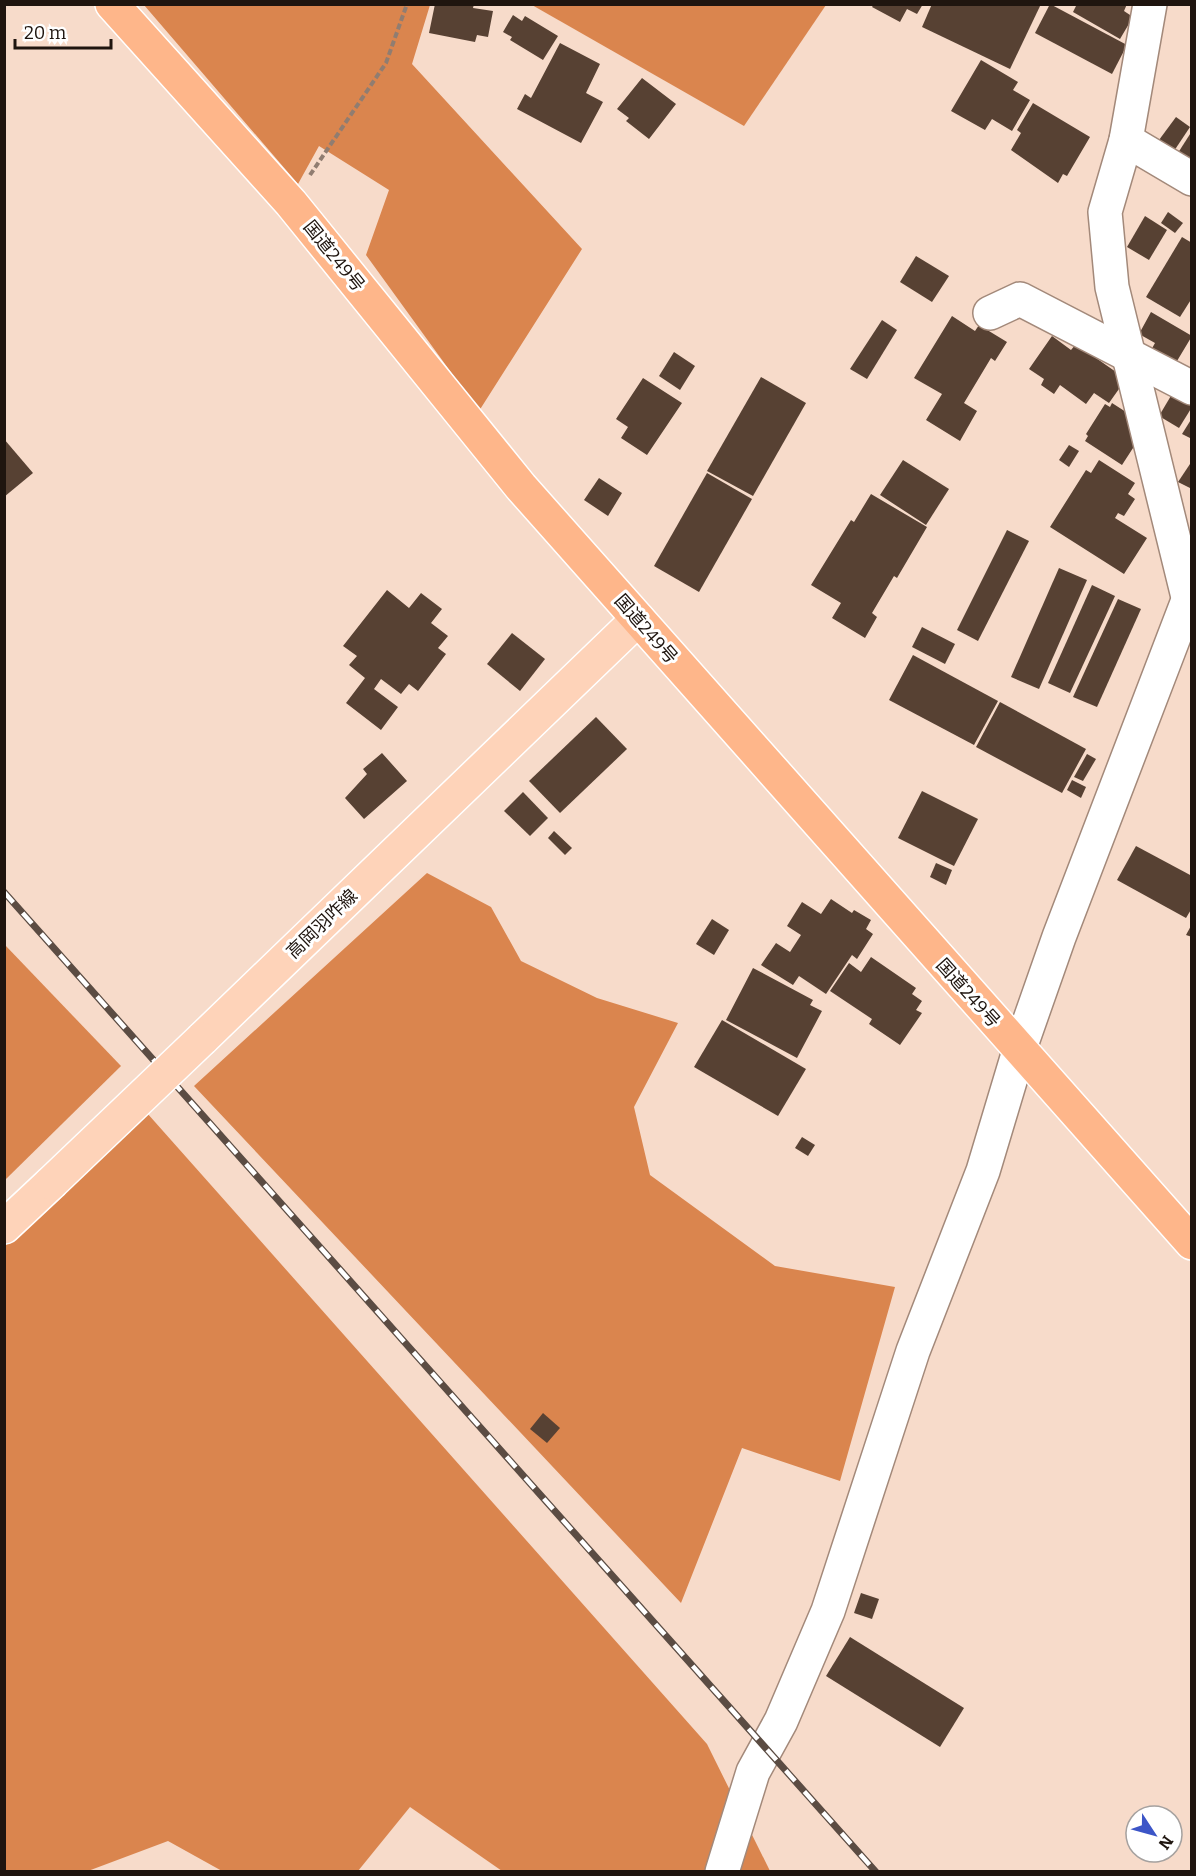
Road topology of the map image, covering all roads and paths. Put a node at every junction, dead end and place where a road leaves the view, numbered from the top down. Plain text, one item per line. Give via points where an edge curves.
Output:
1 (112, 4) edge
2 (407, 4) edge
3 (1150, 4) edge
4 (1126, 140) junction
5 (1191, 179) edge
6 (291, 203) junction
7 (990, 314) dead end
8 (1128, 353) junction
9 (1191, 388) edge
10 (1190, 594) edge
11 (638, 620) junction
12 (1019, 1051) junction
13 (4, 1227) edge
14 (1191, 1244) edge
15 (722, 1872) edge

1 - 6 highway, 国道249号
2 - 6 path via 386,63
3 - 4 street
4 - 5 street
4 - 8 street via 1105,212 1112,287
6 - 11 highway, 国道249号 via 521,487
7 - 8 street via 1020,299
8 - 9 street
8 - 10 street
10 - 12 street
11 - 12 highway, 国道249号
11 - 13 main road, 高岡羽咋線, bridge
12 - 14 highway, 国道249号
12 - 15 street via 983,1171 913,1351 828,1611 781,1721 753,1772

